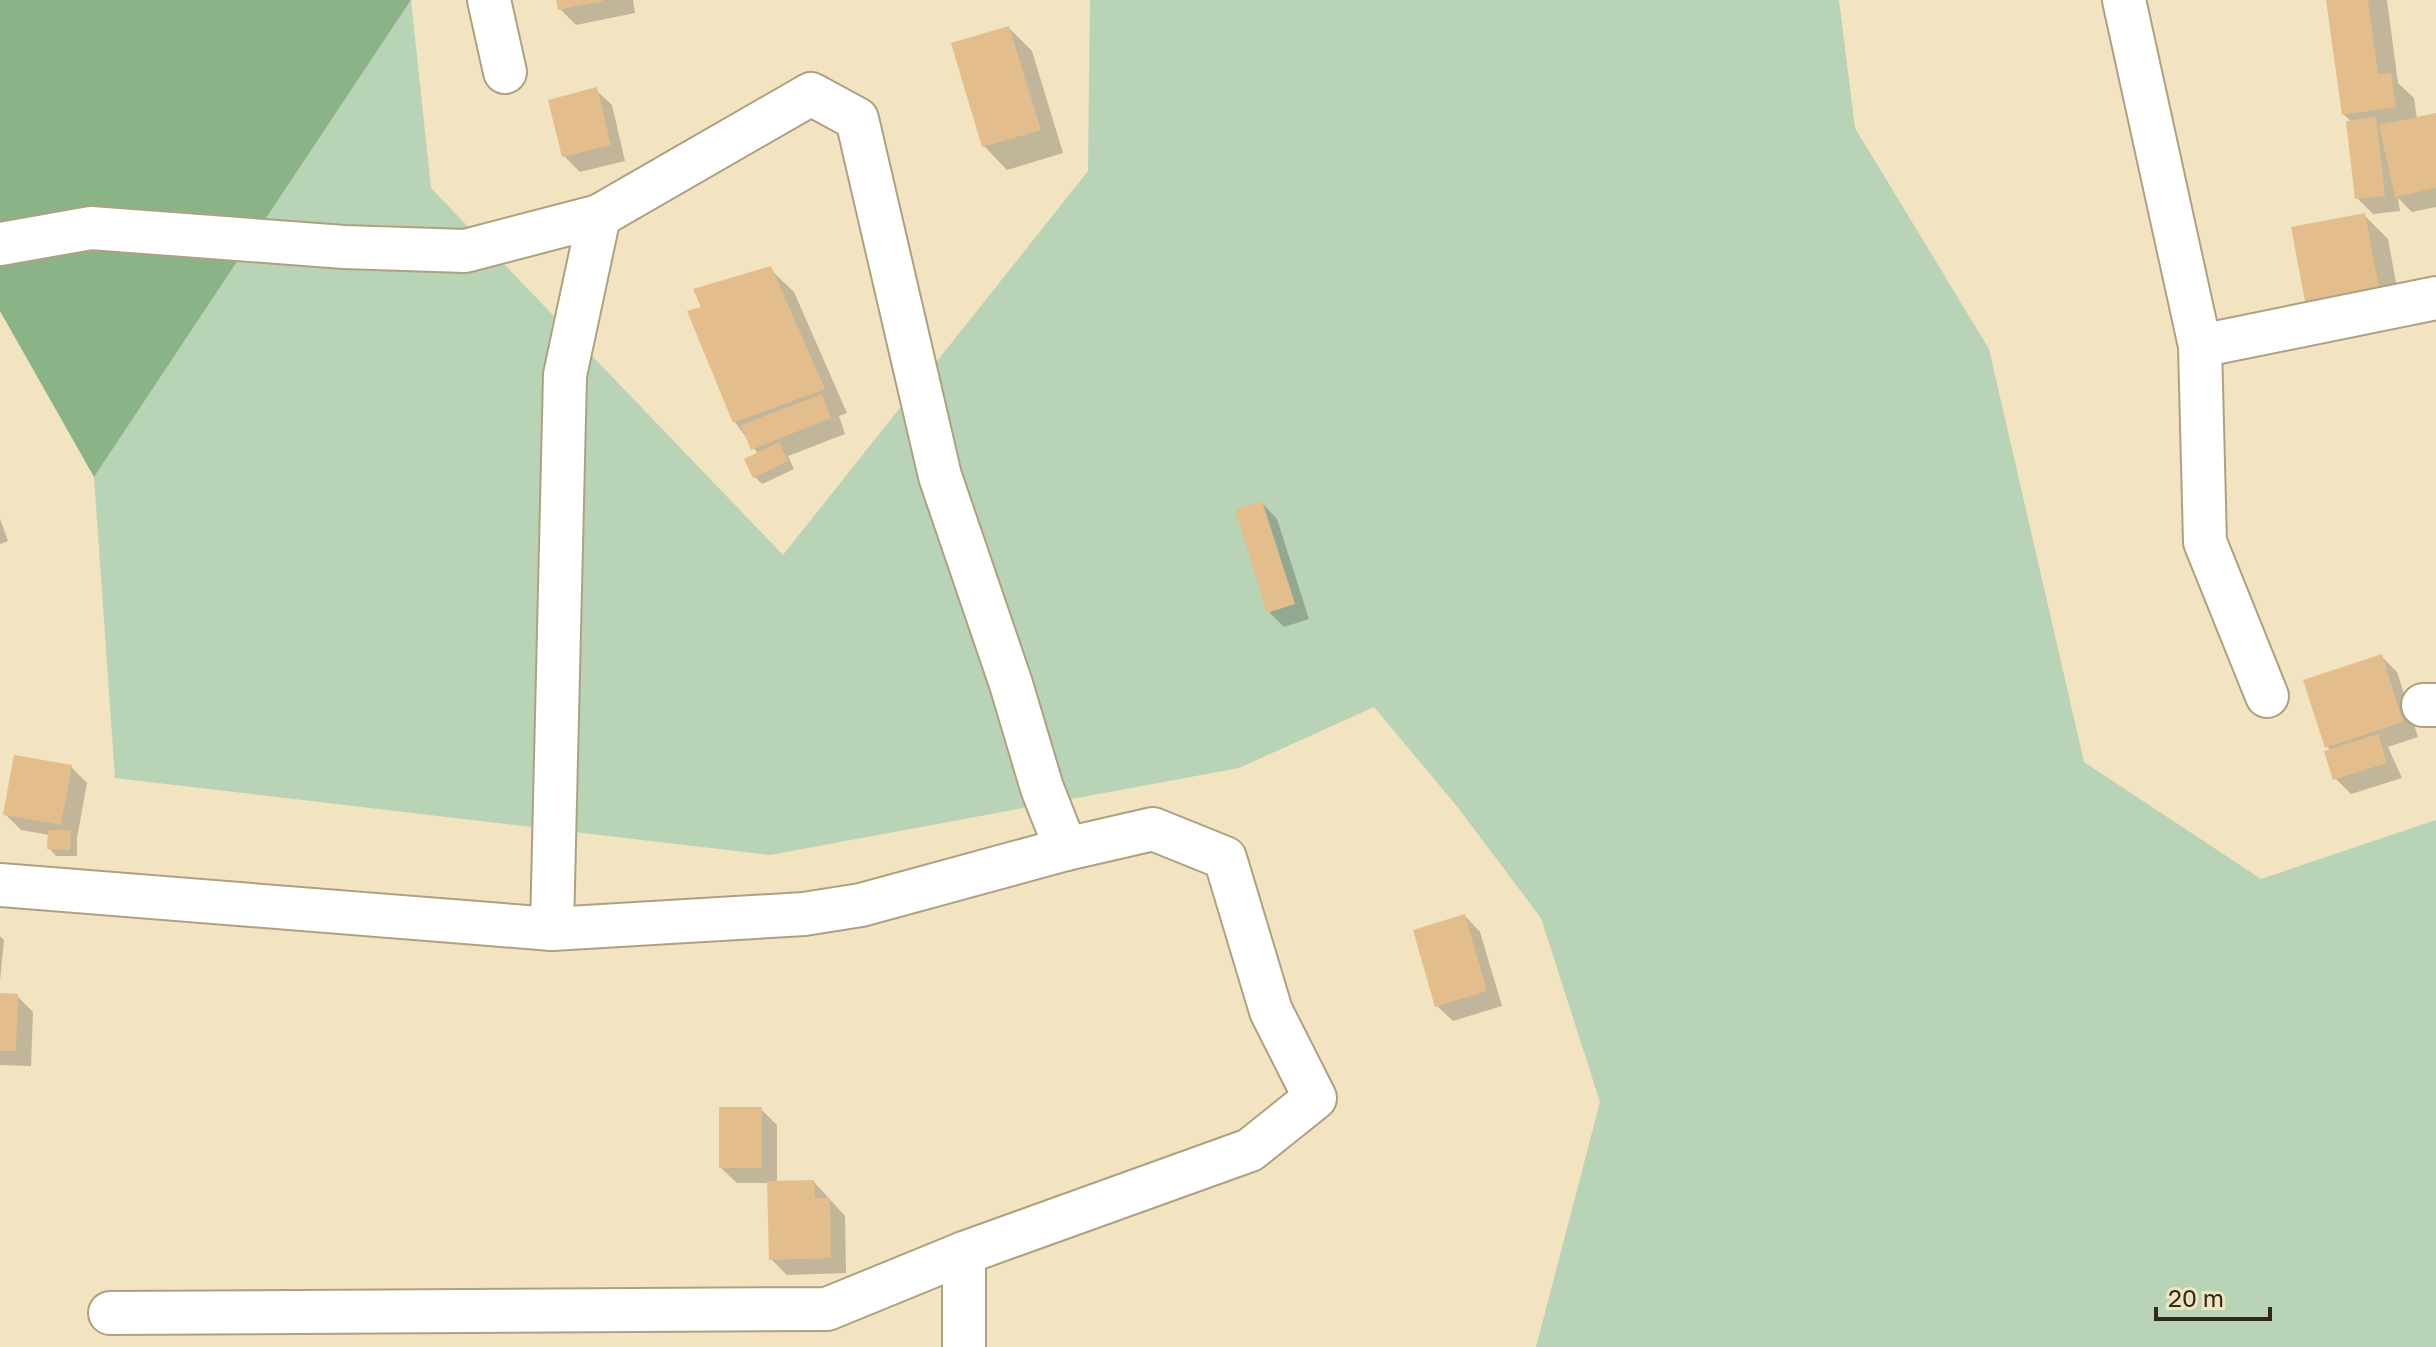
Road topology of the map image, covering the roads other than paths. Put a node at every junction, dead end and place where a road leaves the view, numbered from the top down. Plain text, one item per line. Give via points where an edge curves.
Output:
1 (489, 0) edge
2 (2124, 0) edge
3 (505, 72) dead end
4 (599, 216) junction
5 (0, 244) edge
6 (2436, 298) edge
7 (2200, 346) junction
8 (2267, 696) dead end
9 (1066, 849) junction
10 (0, 885) edge
11 (552, 929) junction
12 (964, 1253) junction
13 (110, 1313) dead end
14 (964, 1347) edge

1 - 3 street
2 - 7 street
4 - 5 street via 465,251 91,228
4 - 9 street via 811,94 857,119 940,476
4 - 11 street via 565,375
6 - 7 street
7 - 8 street via 2205,542
9 - 11 street via 861,905 804,914
9 - 12 street via 1153,829 1225,858 1271,1011 1315,1098 1250,1150
10 - 11 street
12 - 13 street via 827,1309
12 - 14 street

